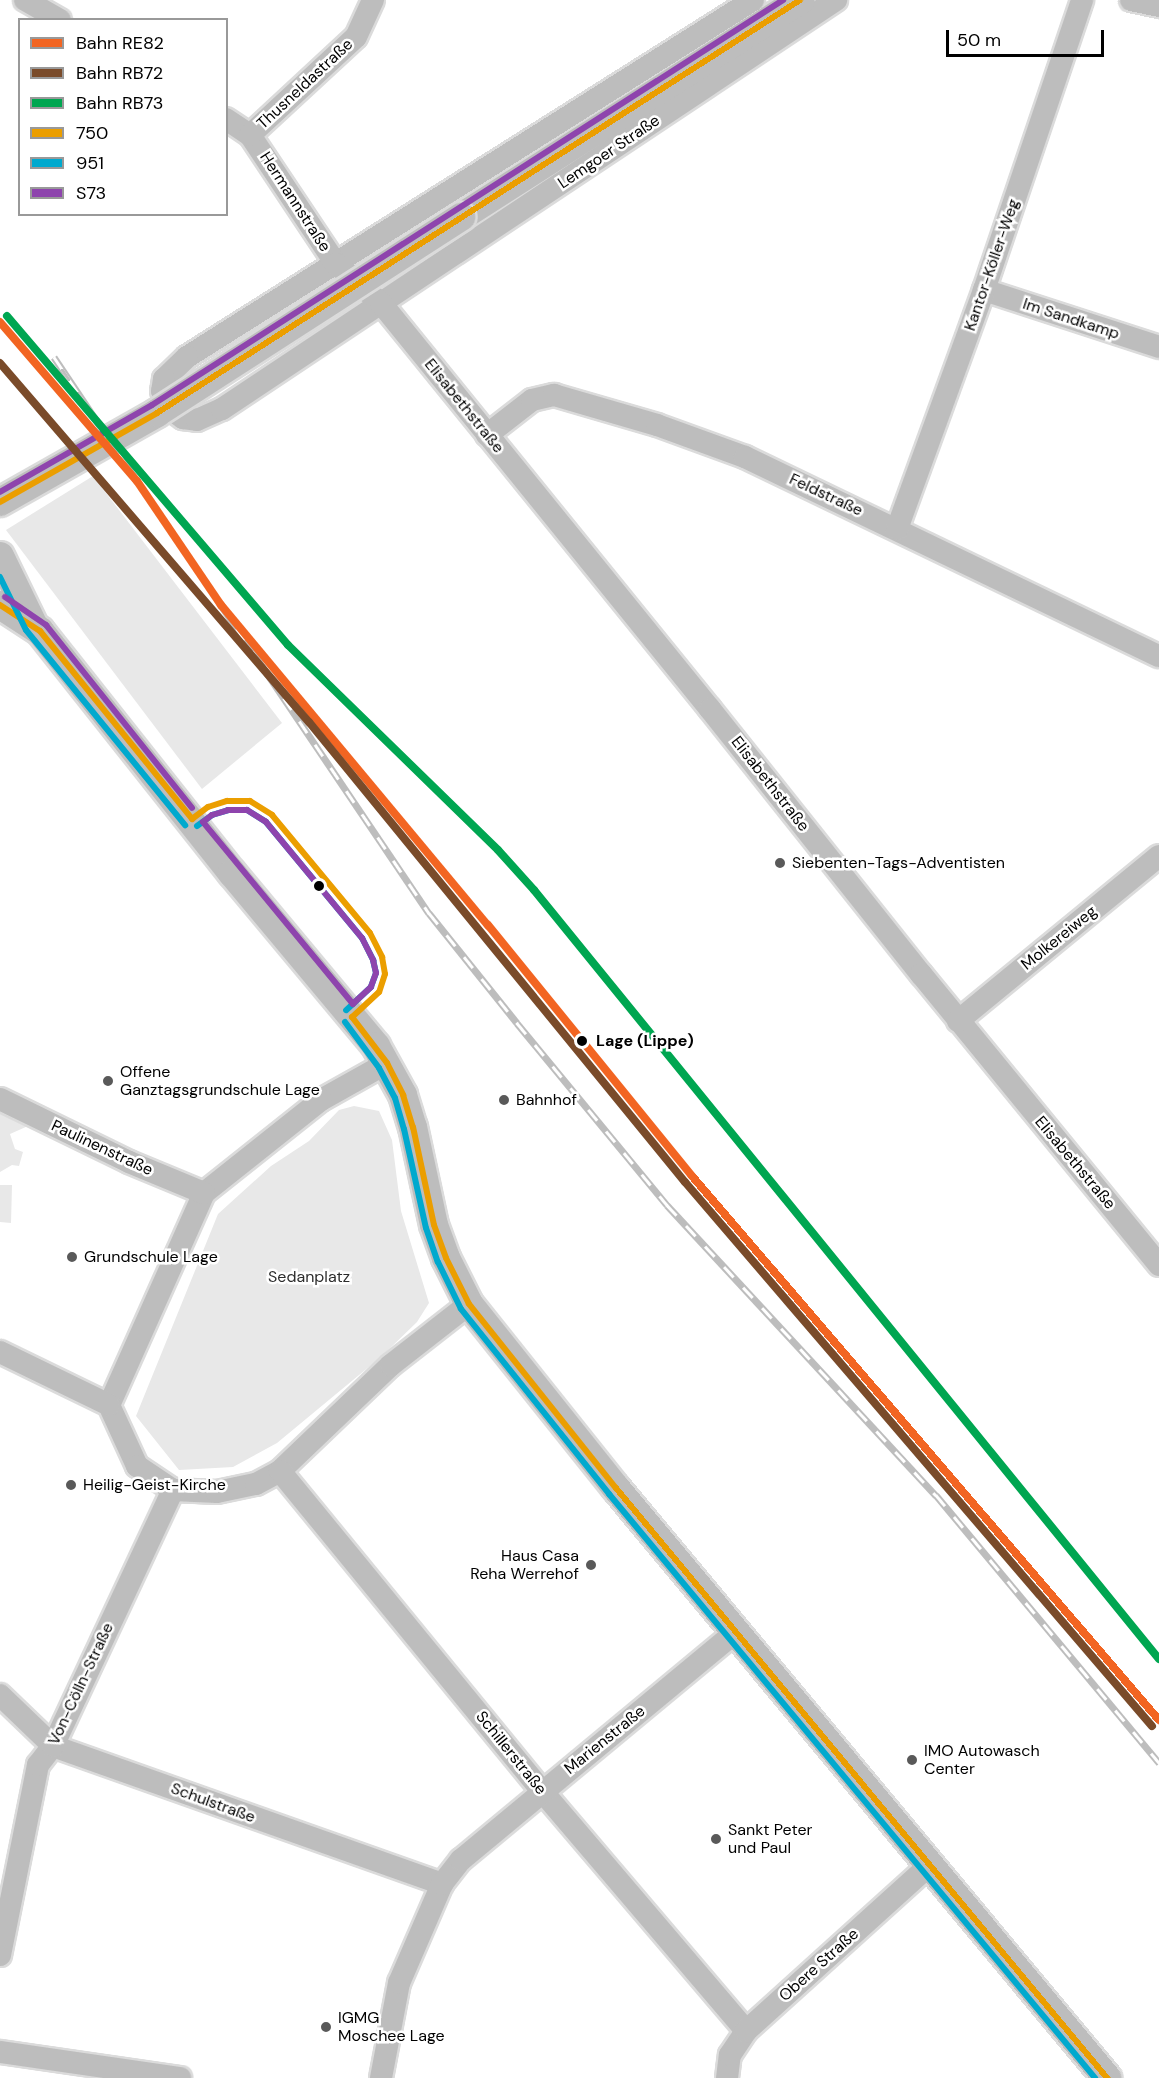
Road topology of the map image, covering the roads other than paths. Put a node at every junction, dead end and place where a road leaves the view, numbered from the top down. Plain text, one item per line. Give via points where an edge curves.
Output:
1 (25, 0) edge
2 (373, 0) edge
3 (753, 0) edge
4 (836, 0) edge
5 (1082, 0) edge
6 (1131, 0) edge
7 (795, 3) edge
8 (1159, 6) edge
9 (56, 18) edge
10 (228, 120) edge
11 (250, 135) junction
12 (336, 264) junction
13 (984, 290) junction
14 (381, 303) junction
15 (1159, 347) edge
16 (487, 435) junction
17 (0, 502) edge
18 (897, 529) junction
19 (0, 556) edge
20 (5, 598) edge
21 (1159, 656) edge
22 (1159, 856) edge
23 (958, 1021) junction
24 (387, 1063) junction
25 (0, 1099) edge
26 (204, 1193) junction
27 (1159, 1265) edge
28 (469, 1304) junction
29 (0, 1352) edge
30 (109, 1405) junction
31 (280, 1471) junction
32 (173, 1490) junction
33 (736, 1632) junction
34 (0, 1695) edge
35 (53, 1746) junction
36 (542, 1791) junction
37 (931, 1864) junction
38 (442, 1884) junction
39 (0, 1955) edge
40 (746, 2031) junction
41 (0, 2052) edge
42 (180, 2078) edge
43 (381, 2078) edge
44 (727, 2078) edge
45 (1107, 2078) edge

1 - 9 street
2 - 11 street, Thusneldastraße via 356,37
3 - 12 street, Lemgoer Straße
4 - 14 street, Lemgoer Straße
5 - 13 street, Kantor-Köller-Weg
6 - 8 street
7 - 17 main road, bridge via 157,412
10 - 11 street, Hermannstraße
11 - 12 street, Hermannstraße
12 - 14 street
12 - 14 street, Lemgoer Straße via 172,369 164,379 162,391 172,410 183,418 197,420 222,409
13 - 15 street, Im Sandkamp
13 - 18 street, Kantor-Köller-Weg
14 - 16 street, Elisabethstraße
16 - 18 street, Feldstraße via 532,400 554,395 657,424 746,457
16 - 23 street, Elisabethstraße
18 - 21 street, Feldstraße
19 - 20 main road
20 - 24 main road via 33,624 115,722
22 - 23 street, Molkereiweg
23 - 27 street, Elisabethstraße
24 - 26 street via 321,1100
24 - 28 main road via 413,1127 434,1225
25 - 26 street, Paulinenstraße via 129,1162
26 - 30 street
28 - 31 street via 391,1365
28 - 33 main road
29 - 30 street
30 - 32 street via 137,1466
31 - 32 street via 256,1484 217,1492
31 - 36 street, Schillerstraße
32 - 35 street, Von-Cölln-Straße
33 - 36 street, Marienstraße
33 - 37 main road
34 - 35 street, Schulstraße
35 - 38 street, Schulstraße
35 - 39 street, Von-Cölln-Straße via 38,1765
36 - 38 street, Marienstraße via 461,1860
36 - 40 street, Schillerstraße
37 - 40 street, Obere Straße
37 - 45 main road
38 - 43 street, Marienstraße via 399,1983
40 - 44 street, Obere Straße via 730,2055
41 - 42 street

